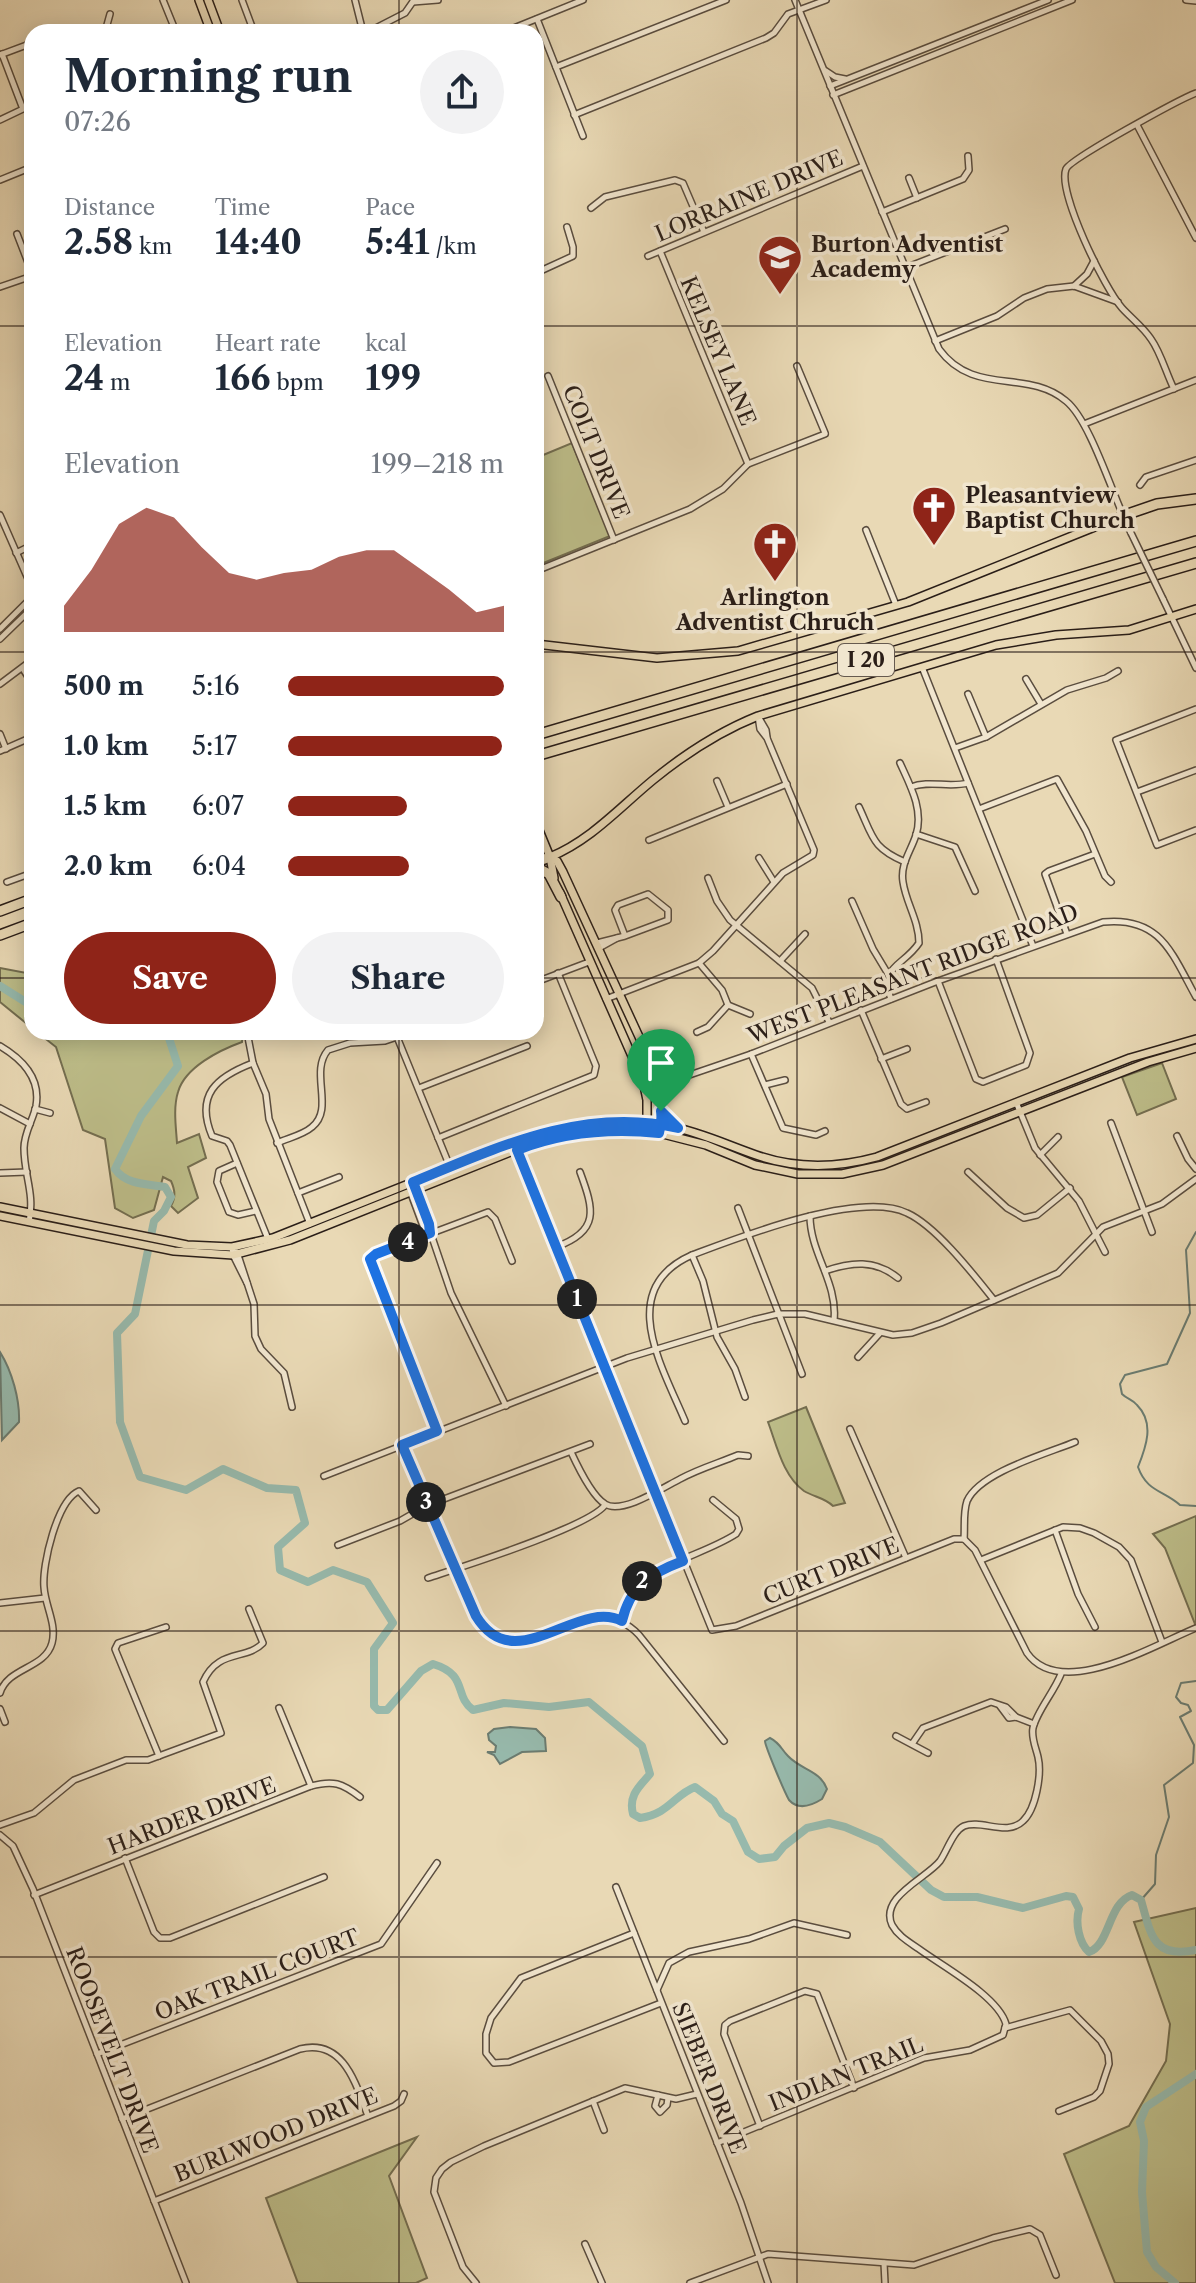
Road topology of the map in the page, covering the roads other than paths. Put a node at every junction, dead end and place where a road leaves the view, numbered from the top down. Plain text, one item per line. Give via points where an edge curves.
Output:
1 (163, 0) edge
2 (242, 0) edge
3 (355, 0) edge
4 (438, 0) edge
5 (555, 0) edge
6 (583, 0) edge
7 (726, 0) edge
8 (795, 0) edge
9 (826, 0) edge
10 (1048, 0) edge
11 (1072, 0) edge
12 (1186, 0) edge
13 (205, 1) edge
14 (414, 1) edge
15 (1196, 1) edge
16 (799, 9) junction
17 (559, 10) junction
18 (110, 14) dead end
19 (537, 19) junction
20 (107, 24) edge
21 (173, 24) edge
22 (209, 24) edge
23 (216, 24) edge
24 (251, 24) edge
25 (363, 24) edge
26 (382, 24) edge
27 (524, 24) edge
28 (539, 24) edge
29 (544, 37) edge
30 (24, 46) edge
31 (1, 55) edge
32 (556, 67) junction
33 (822, 68) junction
34 (846, 79) junction
35 (830, 86) junction
36 (845, 90) junction
37 (1196, 93) edge
38 (833, 95) junction
39 (840, 110) junction
40 (574, 115) junction
41 (0, 120) edge
42 (1137, 125) junction
43 (583, 136) dead end
44 (968, 156) dead end
45 (863, 166) junction
46 (24, 170) edge
47 (909, 178) dead end
48 (0, 180) edge
49 (917, 198) junction
50 (591, 208) dead end
51 (882, 212) junction
52 (567, 227) dead end
53 (1005, 229) dead end
54 (704, 232) junction
55 (17, 234) dead end
56 (1196, 238) edge
57 (660, 251) junction
58 (24, 253) edge
59 (648, 256) dead end
60 (1094, 260) junction
61 (905, 268) junction
62 (544, 269) edge
63 (24, 277) edge
64 (1074, 286) junction
65 (0, 287) edge
66 (1118, 302) junction
67 (935, 341) junction
68 (797, 366) dead end
69 (548, 376) dead end
70 (1196, 380) edge
71 (1174, 389) junction
72 (1084, 424) junction
73 (1196, 460) edge
74 (748, 464) junction
75 (1140, 485) dead end
76 (1196, 499) edge
77 (0, 515) edge
78 (1122, 516) junction
79 (866, 530) dead end
80 (614, 540) junction
81 (1196, 541) edge
82 (24, 549) edge
83 (16, 553) junction
84 (1196, 563) edge
85 (544, 568) edge
86 (24, 570) edge
87 (24, 605) edge
88 (897, 606) junction
89 (1196, 609) edge
90 (24, 616) edge
91 (1173, 618) junction
92 (0, 629) edge
93 (0, 639) edge
94 (544, 645) edge
95 (922, 667) junction
96 (1196, 668) edge
97 (23, 669) edge
98 (1118, 671) dead end
99 (1026, 679) dead end
100 (0, 684) edge
101 (968, 694) dead end
102 (1041, 704) junction
103 (1196, 709) edge
104 (758, 716) junction
105 (544, 733) edge
106 (0, 734) edge
107 (986, 737) junction
108 (24, 741) edge
109 (955, 748) junction
110 (3, 750) edge
111 (544, 754) edge
112 (900, 763) dead end
113 (1196, 770) edge
114 (717, 781) dead end
115 (968, 783) junction
116 (787, 784) junction
117 (911, 787) junction
118 (1137, 793) junction
119 (728, 807) junction
120 (859, 807) dead end
121 (979, 809) junction
122 (1196, 830) edge
123 (916, 834) junction
124 (649, 840) dead end
125 (544, 842) edge
126 (569, 849) junction
127 (1095, 854) junction
128 (550, 857) junction
129 (759, 858) dead end
130 (544, 860) edge
131 (905, 862) junction
132 (544, 871) edge
133 (563, 872) junction
134 (24, 876) edge
135 (708, 878) dead end
136 (7, 882) dead end
137 (774, 882) junction
138 (1111, 882) dead end
139 (975, 891) dead end
140 (561, 897) junction
141 (852, 901) dead end
142 (24, 902) edge
143 (0, 911) edge
144 (585, 918) junction
145 (734, 925) junction
146 (24, 926) edge
147 (805, 934) dead end
148 (1067, 934) junction
149 (0, 935) edge
150 (625, 936) junction
151 (598, 946) junction
152 (1033, 946) junction
153 (996, 959) junction
154 (780, 961) junction
155 (589, 962) junction
156 (699, 963) junction
157 (558, 973) junction
158 (888, 974) junction
159 (544, 979) edge
160 (938, 981) junction
161 (620, 994) junction
162 (1195, 995) edge
163 (606, 999) junction
164 (891, 999) junction
165 (728, 1005) junction
166 (861, 1010) junction
167 (750, 1014) dead end
168 (829, 1022) junction
169 (697, 1032) dead end
170 (1196, 1039) edge
171 (249, 1040) edge
172 (387, 1040) edge
173 (399, 1040) edge
174 (0, 1046) edge
175 (527, 1046) dead end
176 (1196, 1048) edge
177 (907, 1049) dead end
178 (751, 1054) junction
179 (881, 1059) junction
180 (253, 1063) junction
181 (785, 1080) dead end
182 (657, 1082) junction
183 (765, 1085) junction
184 (419, 1088) junction
185 (647, 1098) junction
186 (926, 1102) dead end
187 (1016, 1102) junction
188 (0, 1108) edge
189 (35, 1109) junction
190 (661, 1111) junction
191 (1019, 1112) junction
192 (50, 1113) dead end
193 (628, 1122) junction
194 (1111, 1123) dead end
195 (30, 1124) junction
196 (647, 1128) junction
197 (678, 1128) junction
198 (660, 1129) junction
199 (825, 1131) dead end
200 (1177, 1136) dead end
201 (1058, 1137) dead end
202 (438, 1138) junction
203 (277, 1143) junction
204 (515, 1146) junction
205 (1040, 1155) junction
206 (237, 1163) junction
207 (450, 1167) junction
208 (1196, 1169) edge
209 (27, 1172) junction
210 (580, 1172) dead end
211 (968, 1172) dead end
212 (0, 1173) edge
213 (339, 1177) dead end
214 (1196, 1179) edge
215 (410, 1183) junction
216 (1070, 1188) junction
217 (413, 1192) junction
218 (298, 1193) junction
219 (0, 1207) edge
220 (738, 1208) dead end
221 (1145, 1210) junction
222 (256, 1211) junction
223 (31, 1213) junction
224 (0, 1216) edge
225 (810, 1216) junction
226 (29, 1222) junction
227 (311, 1227) junction
228 (1152, 1232) dead end
229 (430, 1233) junction
230 (1095, 1233) junction
231 (748, 1234) junction
232 (137, 1239) junction
233 (268, 1239) junction
234 (556, 1247) junction
235 (235, 1250) junction
236 (1105, 1252) dead end
237 (692, 1255) junction
238 (512, 1261) dead end
239 (825, 1271) junction
240 (898, 1278) dead end
241 (994, 1300) junction
242 (778, 1314) junction
243 (834, 1320) junction
244 (715, 1330) junction
245 (880, 1333) junction
246 (654, 1348) junction
247 (858, 1357) dead end
248 (604, 1367) junction
249 (802, 1374) dead end
250 (745, 1397) dead end
251 (506, 1406) junction
252 (292, 1407) dead end
253 (685, 1421) dead end
254 (850, 1429) dead end
255 (437, 1431) junction
256 (1075, 1442) dead end
257 (590, 1444) dead end
258 (402, 1445) junction
259 (571, 1452) junction
260 (748, 1456) dead end
261 (324, 1476) dead end
262 (655, 1493) junction
263 (713, 1500) dead end
264 (428, 1505) junction
265 (605, 1505) junction
266 (96, 1510) dead end
267 (1055, 1530) junction
268 (964, 1539) junction
269 (338, 1545) dead end
270 (906, 1558) junction
271 (980, 1560) junction
272 (683, 1561) junction
273 (455, 1569) junction
274 (428, 1578) dead end
275 (45, 1598) junction
276 (0, 1603) edge
277 (249, 1609) dead end
278 (622, 1621) junction
279 (166, 1627) dead end
280 (1095, 1627) dead end
281 (1196, 1628) edge
282 (1162, 1642) junction
283 (1061, 1674) junction
284 (0, 1693) edge
285 (279, 1708) dead end
286 (0, 1709) edge
287 (5, 1722) dead end
288 (1034, 1724) junction
289 (896, 1736) dead end
290 (724, 1741) dead end
291 (912, 1744) junction
292 (928, 1753) dead end
293 (159, 1756) junction
294 (311, 1786) junction
295 (360, 1797) dead end
296 (12, 1821) junction
297 (0, 1825) edge
298 (0, 1835) edge
299 (125, 1858) junction
300 (437, 1863) dead end
301 (324, 1877) dead end
302 (616, 1887) dead end
303 (34, 1895) junction
304 (634, 1933) junction
305 (847, 1935) dead end
306 (657, 1991) junction
307 (661, 2003) junction
308 (1005, 2028) junction
309 (97, 2054) junction
310 (854, 2088) junction
311 (404, 2094) dead end
312 (697, 2094) junction
313 (658, 2095) junction
314 (668, 2098) junction
315 (593, 2101) junction
316 (1059, 2111) dead end
317 (368, 2116) junction
318 (122, 2119) junction
319 (760, 2126) junction
320 (604, 2130) dead end
321 (717, 2143) junction
322 (154, 2201) junction
323 (585, 2244) dead end
324 (760, 2256) junction
325 (884, 2263) junction
326 (1056, 2275) dead end
327 (186, 2283) edge
328 (476, 2283) edge
329 (602, 2283) edge
330 (690, 2283) edge
331 (768, 2283) edge
332 (885, 2283) edge

1 - 21 street
2 - 24 street
3 - 25 street
4 - 14 street
5 - 17 street
6 - 17 street
7 - 32 street
8 - 16 street
9 - 16 street
10 - 34 street
11 - 36 street
12 - 15 street
13 - 22 main road
13 - 23 main road
14 - 26 street via 405,13
16 - 33 street
16 - 40 street via 766,38
17 - 19 street
18 - 20 street
19 - 27 street
19 - 28 street
29 - 32 street
30 - 31 street
31 - 41 street via 23,109
32 - 40 street
33 - 34 street
33 - 35 street
34 - 35 street
35 - 38 street
36 - 38 street
36 - 39 street
37 - 42 street
38 - 39 street
39 - 45 street
40 - 43 street
42 - 56 street
42 - 60 street via 1081,155 1068,165 1064,177
44 - 49 street via 966,177
45 - 51 street
45 - 54 street, LORRAINE DRIVE
46 - 48 street
47 - 49 street
49 - 51 street
50 - 54 street via 605,197 675,180 683,183
51 - 61 street
52 - 62 street via 573,256
53 - 61 street
54 - 57 street, LORRAINE DRIVE
55 - 58 street
57 - 59 street, LORRAINE DRIVE
57 - 74 street, KELSEY LANE
60 - 64 street
60 - 66 street
61 - 67 street
63 - 65 street
64 - 66 street
64 - 67 street via 1035,293 997,316
66 - 71 street via 1153,342
67 - 72 street via 957,368 981,379 1055,393
68 - 74 street via 825,434
69 - 80 street, COLT DRIVE
70 - 71 street
71 - 72 street
72 - 78 street
73 - 75 street via 1146,477
74 - 80 street via 708,499
76 - 78 highway
77 - 83 street
78 - 88 main road
78 - 91 street, bridge
79 - 88 street
80 - 85 street
81 - 105 highway, I 20
82 - 83 street
83 - 86 street
84 - 111 highway, I 20
87 - 92 street
88 - 94 main road via 719,655 657,658
89 - 91 main road
90 - 93 street
91 - 95 main road via 1129,630 1018,640
91 - 96 street
95 - 104 main road
95 - 109 street
97 - 100 street
98 - 102 street
99 - 102 street
101 - 107 street
102 - 107 street
103 - 118 street via 1116,740
104 - 116 street
104 - 126 main road via 702,743
106 - 110 street
107 - 109 street
108 - 110 street
109 - 115 street
112 - 117 street
113 - 118 street
114 - 119 street
115 - 117 street
115 - 121 street
116 - 119 street
116 - 137 street via 814,852
117 - 123 street via 918,811
118 - 122 street via 1157,845
119 - 124 street
120 - 131 street via 877,846
121 - 127 street via 1057,779
121 - 152 street
123 - 131 street
123 - 139 street via 955,847
125 - 128 main road
126 - 128 main road
126 - 133 main road
127 - 138 street
127 - 148 street via 1045,874
128 - 130 highway
128 - 133 main road
128 - 140 main road
129 - 137 street
131 - 158 street via 903,884 919,943
132 - 140 highway
133 - 144 main road
134 - 136 street
135 - 145 street
137 - 145 street
140 - 144 main road via 571,899
140 - 155 main road
141 - 158 street
142 - 143 highway
144 - 151 main road
145 - 154 street
145 - 156 street
146 - 149 highway
147 - 154 street
148 - 152 street, WEST PLEASANT RIDGE ROAD
148 - 162 street, WEST PLEASANT RIDGE ROAD via 1103,922 1145,926 1169,949
150 - 150 street via 615,910 618,905 646,894 668,910 668,920
150 - 151 street
151 - 161 main road
152 - 153 street, WEST PLEASANT RIDGE ROAD
153 - 160 street, WEST PLEASANT RIDGE ROAD
153 - 160 street via 1030,1053 1030,1060 1017,1070 978,1081
154 - 168 street via 812,988
155 - 157 street
155 - 163 main road
156 - 161 street
156 - 165 street
157 - 159 street
157 - 202 street via 596,1066 594,1075
158 - 164 street
160 - 164 street, WEST PLEASANT RIDGE ROAD
161 - 163 street
161 - 182 main road
163 - 185 main road
164 - 166 street, WEST PLEASANT RIDGE ROAD
165 - 167 street
165 - 169 street
166 - 168 street, WEST PLEASANT RIDGE ROAD
166 - 179 street
168 - 178 street, WEST PLEASANT RIDGE ROAD
170 - 187 main road
171 - 180 street
172 - 203 street via 328,1050 319,1065 319,1119 309,1130
173 - 184 street
174 - 189 street via 30,1072
175 - 184 street
176 - 191 main road
177 - 179 street
178 - 182 street, WEST PLEASANT RIDGE ROAD
178 - 183 street
179 - 186 street via 903,1107
180 - 203 street
180 - 206 street via 213,1087 205,1116 212,1136 227,1141
181 - 183 street
182 - 190 main road
183 - 199 street via 783,1128 816,1135
184 - 202 street
185 - 193 main road via 643,1114
185 - 196 main road
187 - 191 street
187 - 197 main road via 877,1157 831,1166 759,1157
188 - 195 street
189 - 192 street
189 - 195 street
190 - 197 main road
190 - 198 main road
191 - 198 main road via 883,1165 842,1174 774,1169
191 - 205 street
193 - 196 main road
193 - 204 main road via 571,1126
194 - 221 street
195 - 209 street via 24,1143
196 - 198 main road
196 - 204 main road via 578,1133
197 - 198 main road
200 - 208 street
201 - 205 street
202 - 207 street
203 - 218 street
204 - 207 main road
204 - 217 main road
204 - 234 street
205 - 216 street
206 - 222 street
206 - 222 street via 219,1171 217,1182 229,1212
207 - 215 main road
209 - 212 street
209 - 223 street
210 - 234 street via 591,1207 589,1223 577,1238
211 - 216 street via 1024,1218 1037,1215
213 - 218 street
214 - 221 street
215 - 217 street
215 - 227 main road
216 - 230 street
217 - 227 main road
217 - 229 street
218 - 227 street
219 - 223 main road
220 - 231 street
221 - 228 street
221 - 230 street
222 - 233 street
223 - 226 street
223 - 232 main road
224 - 226 main road
225 - 231 street
225 - 239 street
225 - 241 street via 880,1207 910,1214
226 - 232 main road
227 - 233 main road
227 - 235 main road via 273,1246
229 - 238 street via 488,1212
229 - 251 street via 451,1293
229 - 255 street via 370,1259
230 - 236 street
230 - 241 street via 1058,1273
231 - 237 street
231 - 242 street
232 - 235 main road
232 - 235 main road via 199,1254
233 - 235 main road
234 - 248 street
235 - 252 street via 254,1304 255,1336 284,1373
237 - 244 street
237 - 246 street via 669,1268 654,1289 649,1312
239 - 240 street via 864,1263
239 - 243 street via 835,1302
241 - 245 street via 912,1333
242 - 243 street
242 - 244 street
242 - 249 street
243 - 245 street
244 - 246 street
244 - 250 street
245 - 247 street
246 - 248 street
246 - 253 street
248 - 251 street
248 - 262 street
251 - 255 street
254 - 270 street
255 - 258 street
256 - 268 street via 978,1487 965,1509
257 - 259 street
258 - 261 street
258 - 264 street
259 - 264 street
259 - 265 street
260 - 262 street via 738,1455 680,1478
262 - 265 street via 621,1506
262 - 272 street
263 - 272 street via 736,1519 739,1529
264 - 269 street
264 - 273 street
265 - 273 street via 592,1517
266 - 275 street via 79,1491 69,1497 44,1567
267 - 271 street
267 - 280 street
267 - 282 street via 1087,1530 1124,1551
268 - 270 street, CURT DRIVE
268 - 271 street
270 - 272 street, CURT DRIVE via 718,1631 710,1628
271 - 283 street via 1029,1656
272 - 278 street via 639,1583
273 - 274 street
273 - 278 street via 480,1622 505,1638 532,1640 597,1616
275 - 276 street
275 - 284 street via 53,1629 50,1648 3,1684
277 - 293 street via 263,1643 213,1666 203,1682 221,1733
278 - 290 street
279 - 293 street via 118,1643 115,1649
281 - 282 street
282 - 283 street via 1093,1669
283 - 288 street
285 - 294 street
286 - 287 street
288 - 291 street via 1009,1718 1000,1705 988,1703 923,1728
288 - 308 street via 1039,1763 1027,1817 1012,1827 960,1829 940,1861 899,1897 890,1919 902,1937 993,2004 1003,2015
289 - 291 street
291 - 292 street
293 - 296 street via 126,1760 74,1780 34,1813
294 - 295 street, HARDER DRIVE via 338,1783
294 - 299 street, HARDER DRIVE
296 - 297 street
296 - 298 street
298 - 303 street, ROOSEVELT DRIVE via 13,1846
299 - 301 street via 160,1938
299 - 303 street, HARDER DRIVE
300 - 309 street, OAK TRAIL COURT via 381,1944
302 - 304 street, SIEBER DRIVE
303 - 309 street, ROOSEVELT DRIVE
304 - 306 street, SIEBER DRIVE
304 - 307 street via 521,1978 491,2018 486,2053 494,2063 509,2062
305 - 306 street via 794,1923 689,1952 669,1963
306 - 307 street, SIEBER DRIVE
307 - 312 street, SIEBER DRIVE
308 - 310 street, INDIAN TRAIL via 1003,2035 982,2046 924,2058
308 - 316 street, INDIAN TRAIL via 1070,2010 1101,2041 1109,2064 1100,2091
309 - 318 street, ROOSEVELT DRIVE
310 - 319 street, INDIAN TRAIL
310 - 319 street via 817,1994 805,1991 730,2021 724,2034
311 - 317 street, BURLWOOD DRIVE via 401,2101
312 - 314 street
312 - 321 street, SIEBER DRIVE
313 - 314 street
313 - 314 street via 655,2106 660,2112
313 - 315 street via 625,2088
315 - 320 street
315 - 328 street via 484,2146 438,2173 434,2192 463,2267
317 - 318 street via 346,2065 317,2047 300,2049
317 - 322 street, BURLWOOD DRIVE
318 - 322 street, ROOSEVELT DRIVE
319 - 321 street, INDIAN TRAIL
321 - 324 street, SIEBER DRIVE
322 - 327 street, ROOSEVELT DRIVE
323 - 329 street
324 - 325 street
324 - 330 street
324 - 331 street, SIEBER DRIVE
325 - 326 street via 914,2265 1023,2230 1036,2231
325 - 332 street

